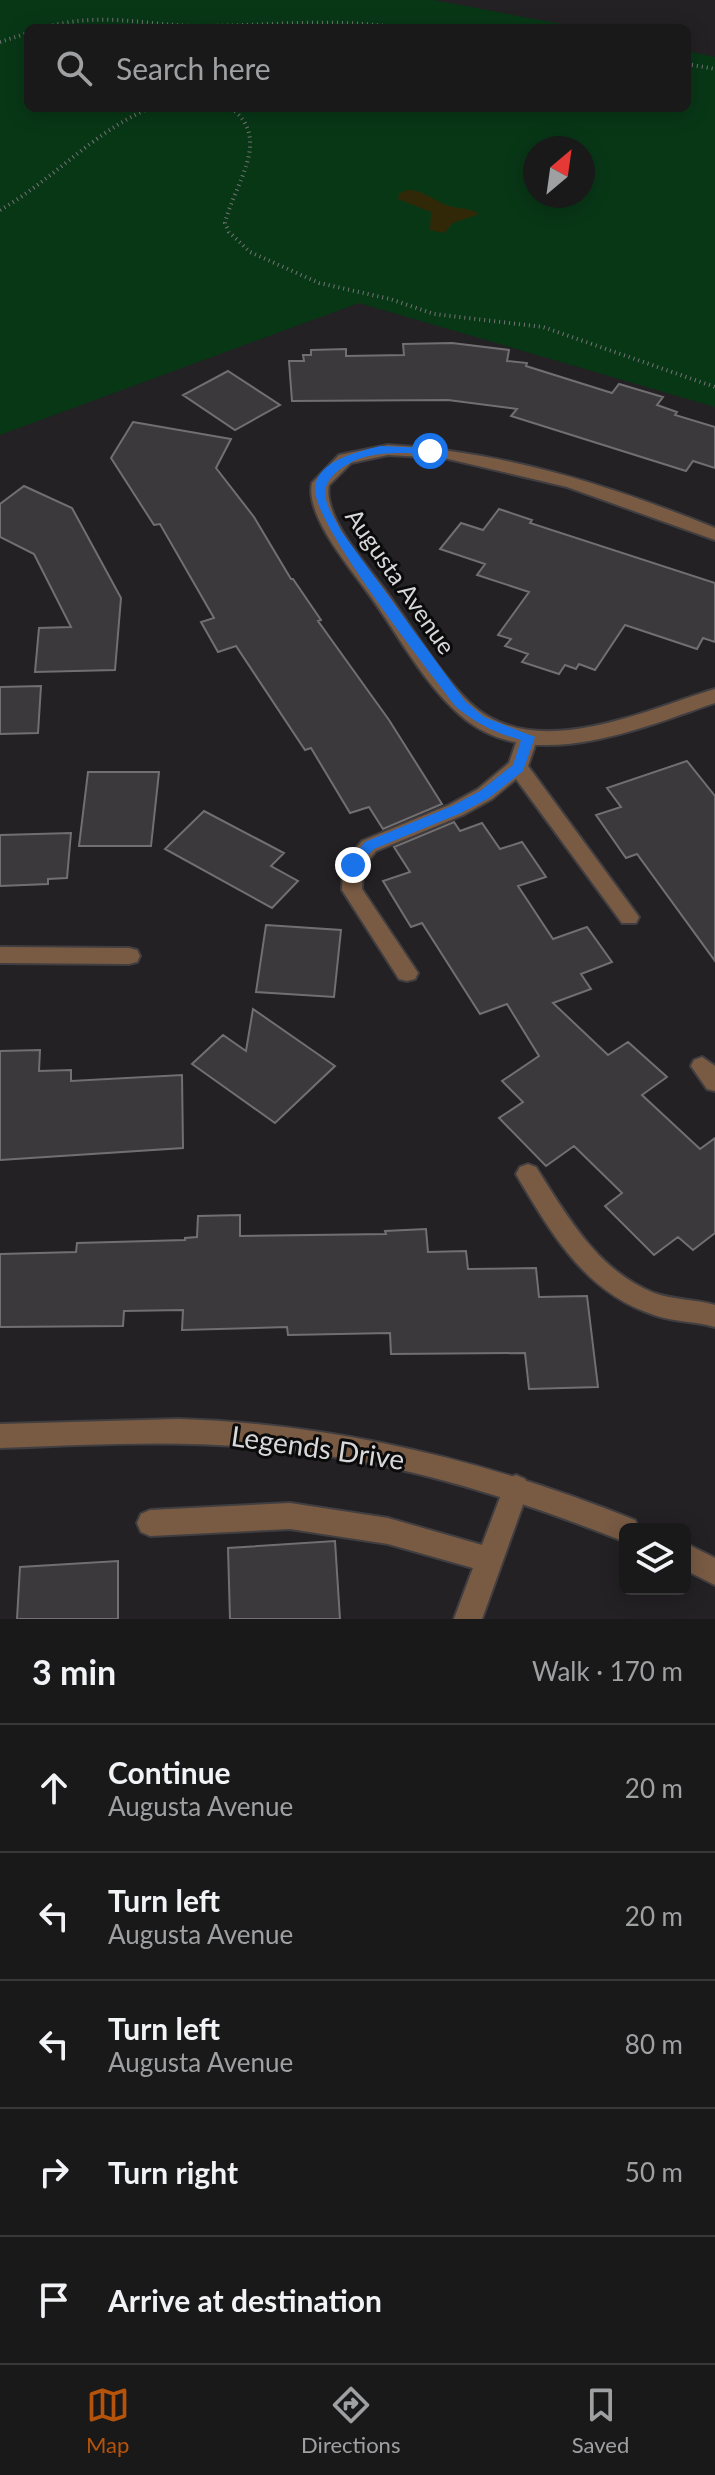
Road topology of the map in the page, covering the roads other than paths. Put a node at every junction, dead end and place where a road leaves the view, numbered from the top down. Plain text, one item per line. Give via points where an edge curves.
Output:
1 (715, 534) edge
2 (713, 700) edge
3 (528, 737) junction
4 (518, 767) junction
5 (629, 917) dead end
6 (0, 955) edge
7 (129, 956) dead end
8 (407, 973) dead end
9 (528, 1174) dead end
10 (715, 1316) edge
11 (0, 1436) edge
12 (516, 1488) junction
13 (150, 1523) dead end
14 (619, 1526) edge
15 (691, 1559) edge
16 (490, 1560) junction
17 (715, 1572) edge
18 (468, 1619) edge

1 - 3 street, Augusta Avenue via 612,496 461,455 380,450 332,468 321,483 324,511 444,684 479,720
2 - 3 street, Augusta Avenue via 584,733
3 - 4 street
4 - 5 street
4 - 8 street via 456,810 369,846 353,865 352,890
6 - 7 street
9 - 10 street via 573,1247 603,1278 649,1303
11 - 12 street, Legends Drive via 212,1433 283,1438 423,1462
12 - 14 street, Legends Drive
12 - 16 street
13 - 16 street via 290,1516 388,1531
15 - 17 street
16 - 18 street

